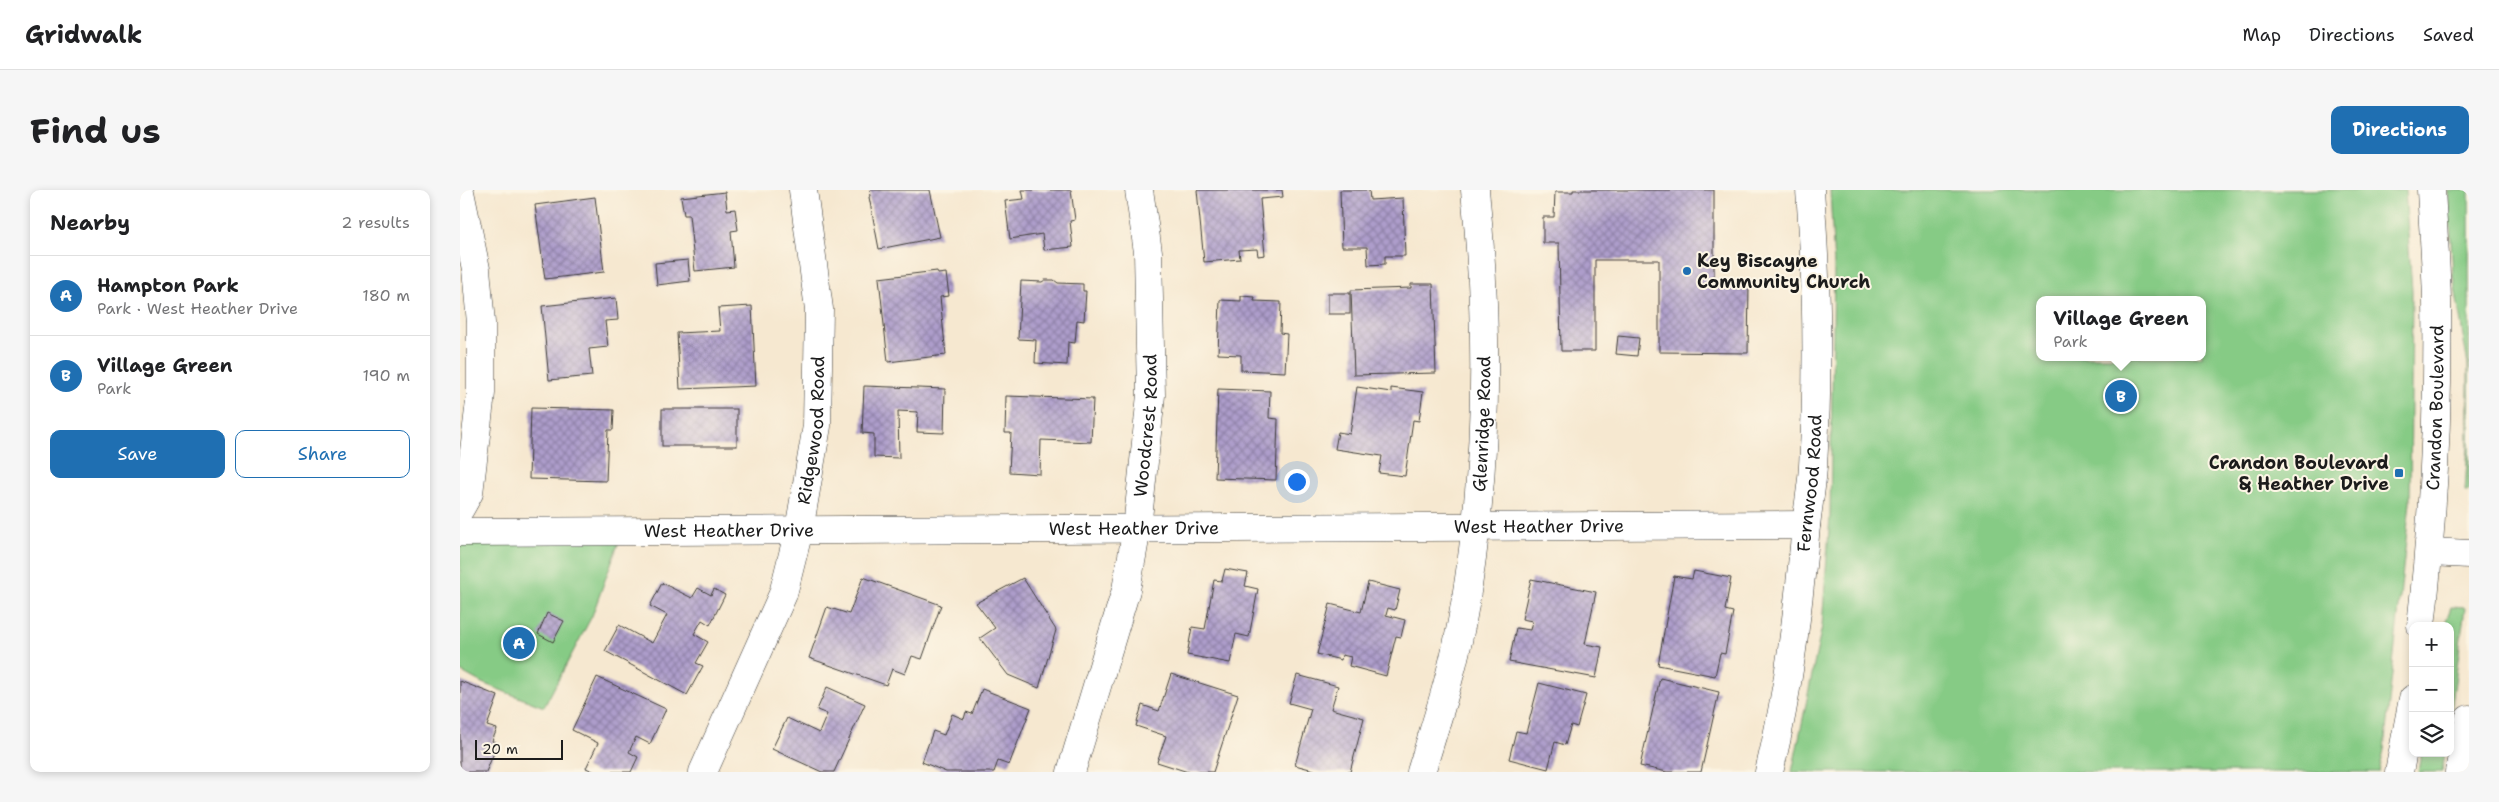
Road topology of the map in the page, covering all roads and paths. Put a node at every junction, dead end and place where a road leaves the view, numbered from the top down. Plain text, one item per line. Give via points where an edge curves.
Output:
1 (803, 190) edge
2 (1140, 190) edge
3 (1475, 190) edge
4 (1810, 190) edge
5 (2431, 190) edge
6 (460, 192) edge
7 (460, 196) edge
8 (460, 510) edge
9 (1476, 525) junction
10 (1806, 525) junction
11 (1137, 528) junction
12 (799, 530) junction
13 (460, 532) edge
14 (2430, 552) junction
15 (2469, 554) edge
16 (2421, 622) edge
17 (2411, 712) edge
18 (2469, 719) edge
19 (703, 772) edge
20 (1071, 772) edge
21 (1422, 772) edge
22 (1769, 772) edge
23 (2399, 772) edge
24 (2459, 772) edge

1 - 12 street, Ridgewood Road via 819,309 817,426
2 - 11 street, Woodcrest Road via 1148,252 1151,394
3 - 9 street, Glenridge Road via 1482,253 1484,424
4 - 10 street, Fernwood Road via 1816,271 1817,375 1813,468
5 - 14 street, Crandon Boulevard via 2437,300
6 - 7 street
7 - 8 street via 476,269 481,323 481,393 469,493
9 - 10 street, West Heather Drive
9 - 11 street, West Heather Drive
9 - 21 street, Glenridge Road via 1465,606
10 - 22 street, Fernwood Road via 1793,652
11 - 12 street, West Heather Drive
11 - 20 street, Woodcrest Road via 1126,590
12 - 13 street, West Heather Drive
12 - 19 street, Ridgewood Road via 782,594
14 - 15 street
14 - 16 street, Crandon Boulevard
17 - 23 street
18 - 24 street

